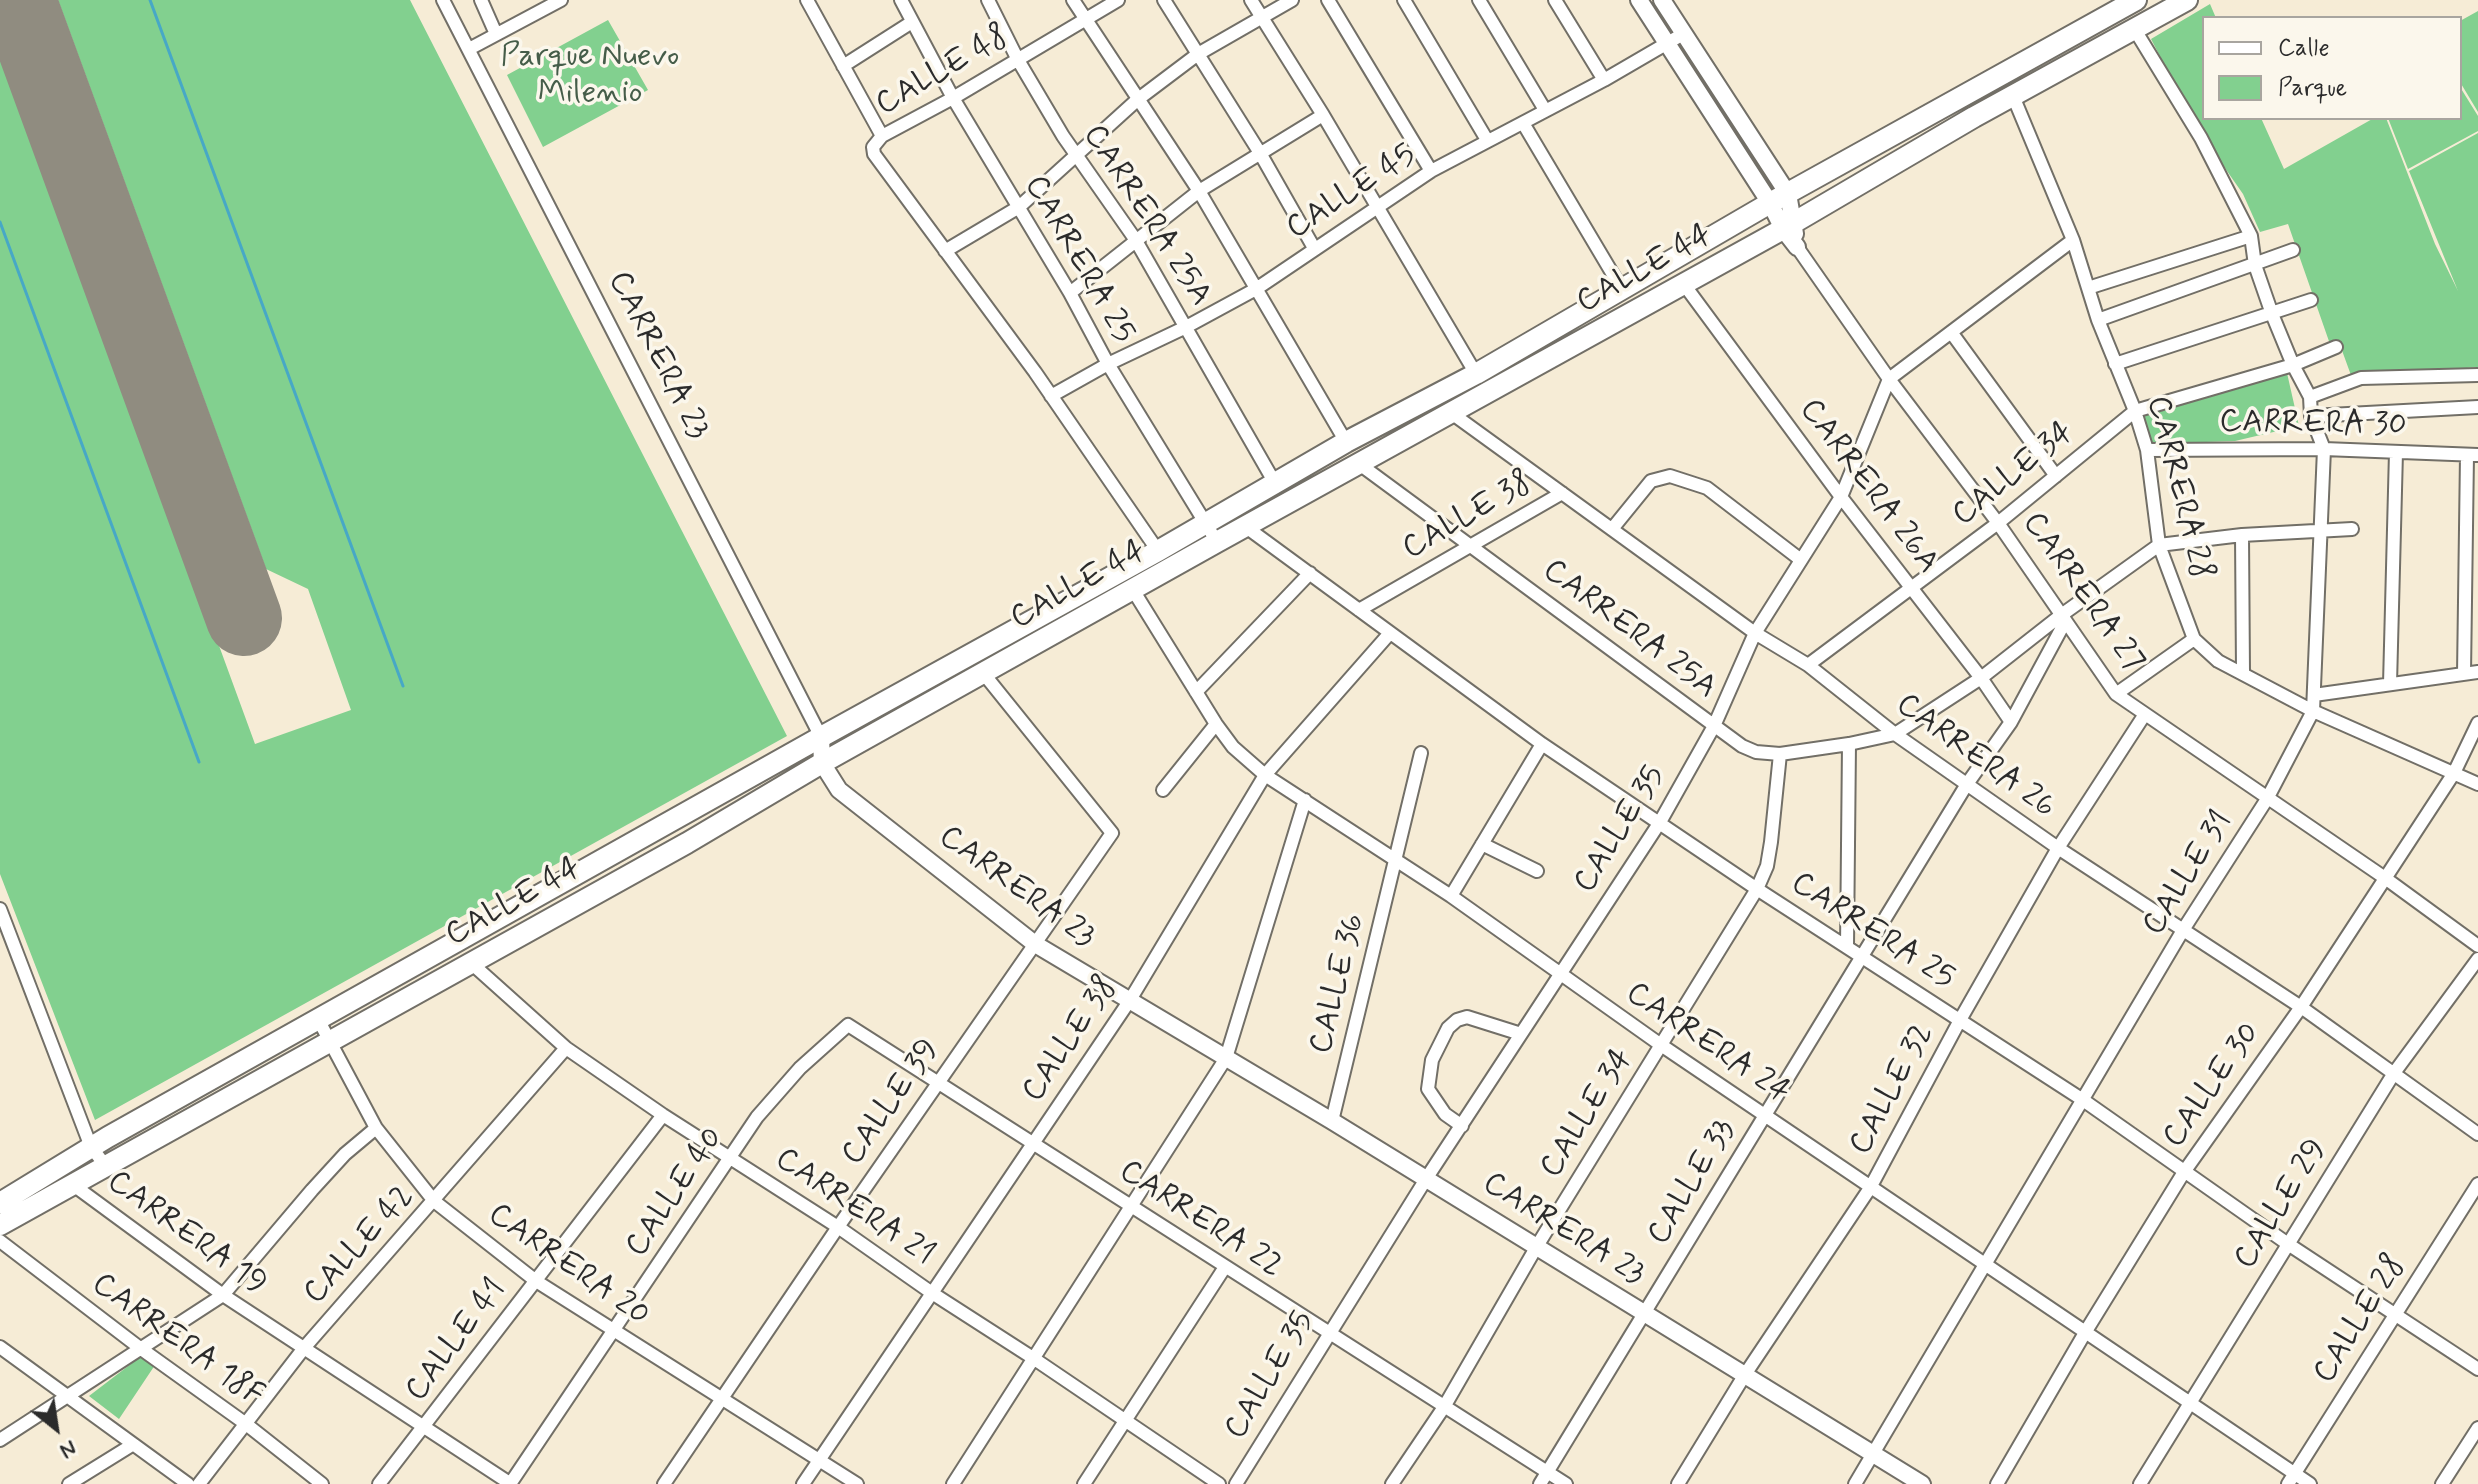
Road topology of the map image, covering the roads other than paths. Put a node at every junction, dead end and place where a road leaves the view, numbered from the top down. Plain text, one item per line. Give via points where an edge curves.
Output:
1 (443, 0) edge
2 (481, 0) edge
3 (561, 0) edge
4 (807, 0) edge
5 (901, 0) edge
6 (988, 0) edge
7 (1073, 0) edge
8 (1118, 0) edge
9 (1164, 0) edge
10 (1251, 0) edge
11 (1292, 0) edge
12 (1328, 0) edge
13 (1404, 0) edge
14 (1479, 0) edge
15 (1555, 0) edge
16 (1639, 0) edge
17 (1662, 0) edge
18 (2136, 0) edge
19 (2187, 0) edge
20 (1262, 18) junction
21 (1085, 20) junction
22 (912, 22) junction
23 (2135, 30) junction
24 (496, 34) junction
25 (1683, 34) junction
26 (1667, 44) junction
27 (469, 49) junction
28 (1198, 54) junction
29 (1018, 60) junction
30 (843, 66) junction
31 (1604, 80) junction
32 (2013, 96) junction
33 (953, 98) junction
34 (1137, 100) junction
35 (1545, 110) junction
36 (1323, 115) junction
37 (1523, 123) junction
38 (880, 139) junction
39 (1487, 140) junction
40 (1260, 153) junction
41 (1076, 156) junction
42 (1431, 171) junction
43 (1199, 191) junction
44 (1779, 198) junction
45 (1377, 206) junction
46 (1019, 207) junction
47 (1788, 226) junction
48 (2251, 236) junction
49 (1135, 239) junction
50 (2073, 240) junction
51 (1797, 247) joint
52 (1314, 248) junction
53 (2293, 250) dead end
54 (945, 251) junction
55 (2255, 265) junction
56 (1683, 283) junction
57 (1621, 288) junction
58 (2088, 288) junction
59 (1256, 289) junction
60 (1070, 293) junction
61 (2311, 300) dead end
62 (2272, 314) junction
63 (2098, 320) junction
64 (1186, 327) junction
65 (1951, 332) junction
66 (2336, 347) dead end
67 (1108, 364) junction
68 (2115, 364) junction
69 (2293, 365) junction
70 (1476, 374) junction
71 (2478, 375) edge
72 (1889, 379) junction
73 (1051, 396) junction
74 (2310, 397) junction
75 (2478, 407) edge
76 (2135, 411) junction
77 (1450, 412) junction
78 (2311, 416) junction
79 (1346, 442) junction
80 (2324, 449) junction
81 (2147, 450) junction
82 (2396, 452) junction
83 (2472, 455) edge
84 (1358, 463) junction
85 (2056, 476) junction
86 (1276, 485) junction
87 (1562, 493) junction
88 (1841, 497) junction
89 (1205, 523) junction
90 (1998, 523) junction
91 (1246, 527) junction
92 (1612, 529) junction
93 (2321, 529) junction
94 (2352, 529) dead end
95 (2242, 535) junction
96 (1217, 542) junction
97 (1471, 545) junction
98 (2159, 545) junction
99 (1158, 551) junction
100 (1801, 560) junction
101 (1310, 573) junction
102 (1910, 588) junction
103 (1133, 590) junction
104 (1359, 610) junction
105 (2062, 619) junction
106 (1390, 633) junction
107 (1755, 633) junction
108 (2194, 639) junction
109 (1808, 665) junction
110 (2243, 672) junction
111 (2478, 672) edge
112 (984, 674) junction
113 (2464, 674) junction
114 (1981, 678) junction
115 (2390, 684) junction
116 (1196, 692) junction
117 (2116, 694) junction
118 (2314, 695) junction
119 (2313, 711) junction
120 (2145, 714) junction
121 (2011, 722) junction
122 (2478, 723) edge
123 (1216, 724) junction
124 (1714, 726) junction
125 (1895, 734) junction
126 (821, 737) junction
127 (1542, 744) junction
128 (1849, 744) junction
129 (1421, 753) dead end
130 (1780, 754) junction
131 (822, 763) junction
132 (2454, 773) junction
133 (1265, 775) junction
134 (1967, 784) junction
135 (2478, 784) edge
136 (1163, 790) dead end
137 (2267, 799) junction
138 (1305, 800) junction
139 (1660, 822) junction
140 (1482, 844) junction
141 (2058, 848) junction
142 (1397, 860) junction
143 (1537, 871) dead end
144 (2385, 878) junction
145 (1757, 889) junction
146 (1451, 896) junction
147 (0, 909) edge
148 (2183, 930) junction
149 (1035, 944) junction
150 (1847, 946) junction
151 (2478, 946) edge
152 (1862, 955) junction
153 (2478, 959) edge
154 (470, 962) junction
155 (1560, 974) junction
156 (1130, 1000) junction
157 (2301, 1007) junction
158 (1960, 1020) junction
159 (319, 1021) junction
160 (848, 1025) joint
161 (1521, 1034) junction
162 (329, 1040) junction
163 (1661, 1045) junction
164 (566, 1048) junction
165 (1226, 1058) junction
166 (2394, 1073) junction
167 (938, 1084) junction
168 (2083, 1100) junction
169 (1764, 1114) junction
170 (663, 1115) junction
171 (1332, 1121) junction
172 (1462, 1126) junction
173 (376, 1128) junction
174 (2478, 1134) edge
175 (1032, 1144) junction
176 (91, 1147) junction
177 (731, 1157) junction
178 (105, 1165) junction
179 (2184, 1172) junction
180 (1426, 1179) junction
181 (72, 1184) junction
182 (2478, 1184) edge
183 (1870, 1188) junction
184 (434, 1201) junction
185 (0, 1203) edge
186 (1131, 1207) junction
187 (0, 1225) edge
188 (838, 1227) junction
189 (0, 1241) edge
190 (2288, 1244) junction
191 (1537, 1246) junction
192 (1984, 1265) junction
193 (1225, 1267) junction
194 (536, 1281) junction
195 (932, 1293) junction
196 (223, 1295) junction
197 (1644, 1314) junction
198 (2396, 1315) junction
199 (615, 1331) junction
200 (2086, 1331) junction
201 (1328, 1332) junction
202 (0, 1347) edge
203 (140, 1348) junction
204 (304, 1348) junction
205 (1033, 1358) junction
206 (2478, 1369) edge
207 (1744, 1376) junction
208 (67, 1396) junction
209 (722, 1400) junction
210 (2191, 1402) junction
211 (1444, 1407) junction
212 (1127, 1422) junction
213 (246, 1424) junction
214 (424, 1427) junction
215 (2478, 1428) edge
216 (0, 1440) edge
217 (132, 1445) junction
218 (1875, 1455) junction
219 (819, 1460) junction
220 (1544, 1478) edge
221 (2292, 1479) edge
222 (69, 1484) edge
223 (188, 1484) edge
224 (199, 1484) edge
225 (322, 1484) edge
226 (379, 1484) edge
227 (510, 1484) edge
228 (664, 1484) edge
229 (803, 1484) edge
230 (857, 1484) edge
231 (953, 1484) edge
232 (1084, 1484) edge
233 (1219, 1484) edge
234 (1236, 1484) edge
235 (1392, 1484) edge
236 (1566, 1484) edge
237 (1678, 1484) edge
238 (1855, 1484) edge
239 (1922, 1484) edge
240 (1997, 1484) edge
241 (2140, 1484) edge
242 (2310, 1484) edge
243 (2442, 1484) edge

1 - 27 street, CARRERA 23
2 - 24 street
3 - 24 street
4 - 30 street
5 - 22 street, CARRERA 25
6 - 29 street, CARRERA 25A
7 - 21 street
8 - 21 street, CALLE 48
9 - 28 street
10 - 20 street
11 - 20 street
12 - 42 street
13 - 39 street
14 - 35 street
15 - 31 street
16 - 26 street, CARRERA 27
17 - 25 street, CARRERA 27
18 - 44 main road, CALLE 44
19 - 23 main road, CALLE 44
20 - 28 street
20 - 36 street
21 - 29 street, CALLE 48
21 - 34 street
22 - 30 street
22 - 33 street, CARRERA 25
23 - 32 main road, CALLE 44
23 - 48 street, CALLE 31 via 2201,138
24 - 27 street
25 - 26 street, CALLE 45
25 - 44 street, CARRERA 27
26 - 31 street, CALLE 45
26 - 44 street, CARRERA 27
27 - 126 street, CARRERA 23
28 - 34 street
28 - 40 street
29 - 33 street, CALLE 48
29 - 41 street, CARRERA 25A
30 - 38 street
31 - 35 street, CALLE 45
32 - 47 main road, CALLE 44
32 - 50 street, CARRERA 28
33 - 38 street, CALLE 48
33 - 46 street, CARRERA 25
34 - 41 street
34 - 43 street
35 - 37 street, CALLE 45
36 - 40 street
36 - 45 street
37 - 39 street, CALLE 45
37 - 57 street
38 - 54 street via 874,154
39 - 42 street, CALLE 45
40 - 43 street
40 - 52 street
41 - 46 street
41 - 49 street, CARRERA 25A
42 - 45 street, CALLE 45
43 - 49 street
43 - 59 street
44 - 47 street, CARRERA 27
44 - 57 main road, CALLE 44
45 - 52 street, CALLE 45
45 - 70 street
46 - 54 street
46 - 60 street, CARRERA 25
47 - 51 street, CARRERA 27
47 - 56 main road, CALLE 44
48 - 55 street, CALLE 31
48 - 58 street
49 - 60 street
49 - 64 street, CARRERA 25A
50 - 58 street, CARRERA 28
50 - 65 street
51 - 72 street, CARRERA 27
52 - 59 street, CALLE 45
53 - 55 street
54 - 73 street
55 - 62 street, CALLE 31
55 - 63 street
56 - 77 main road, CALLE 44
56 - 88 street, CARRERA 26A
57 - 70 main road, CALLE 44
58 - 63 street, CARRERA 28
59 - 64 street, CALLE 45
59 - 79 street
60 - 67 street, CARRERA 25
61 - 62 street
62 - 68 street
62 - 69 street, CALLE 31
63 - 68 street, CARRERA 28
64 - 67 street, CALLE 45
64 - 86 street, CARRERA 25A
65 - 72 street
65 - 85 street
66 - 69 street
67 - 73 street, CALLE 45
67 - 89 street, CARRERA 25
68 - 76 street, CARRERA 28
69 - 74 street, CALLE 31
69 - 76 street
70 - 79 main road, CALLE 44
71 - 74 street via 2361,378
72 - 88 street, CALLE 35
72 - 90 street, CARRERA 27
73 - 99 street
74 - 78 street, CALLE 31
75 - 78 street
76 - 81 street, CARRERA 28
76 - 85 street, CALLE 34
77 - 84 main road, CALLE 44
77 - 87 street, CARRERA 26
78 - 80 street, CALLE 31
79 - 86 main road, CALLE 44
80 - 81 street, CARRERA 30
80 - 82 street, CARRERA 30
80 - 93 street, CALLE 31
81 - 98 street, CARRERA 28
82 - 83 street, CARRERA 30
82 - 115 street
83 - 113 street
84 - 91 main road, CALLE 44
84 - 97 street, CARRERA 25A
85 - 90 street, CALLE 34
86 - 89 main road, CALLE 44
87 - 92 street, CARRERA 26
87 - 97 street, CALLE 38
88 - 100 street, CALLE 35
88 - 102 street, CARRERA 26A
89 - 96 street, CARRERA 25
89 - 99 main road, CALLE 44
90 - 102 street, CALLE 34
90 - 105 street, CARRERA 27
91 - 96 main road, CALLE 44
91 - 101 street, CARRERA 25
92 - 100 street via 1651,481 1670,476 1707,488
92 - 107 street, CARRERA 26
93 - 94 street
93 - 95 street
93 - 118 street, CALLE 31
95 - 98 street
95 - 110 street
96 - 103 main road, CALLE 44
97 - 104 street, CALLE 38
97 - 124 street, CARRERA 25A
98 - 105 street, CALLE 33
98 - 108 street, CARRERA 28
99 - 126 main road, CALLE 44
100 - 107 street, CALLE 35
101 - 104 street, CARRERA 25
101 - 116 street
102 - 109 street, CALLE 34
102 - 114 street, CARRERA 26A
103 - 112 main road, CALLE 44
103 - 116 street, CARRERA 24
104 - 106 street, CARRERA 25
105 - 114 street
105 - 117 street, CARRERA 27
105 - 121 street, CALLE 33
106 - 127 street, CARRERA 25
106 - 133 street, CALLE 38
107 - 109 street, CARRERA 26
107 - 124 street, CALLE 35
108 - 110 street via 2218,661
108 - 117 street
109 - 125 street, CARRERA 26
110 - 119 street
111 - 113 street
112 - 131 main road, CALLE 44
112 - 149 street, CALLE 39 via 1112,833
113 - 115 street
114 - 121 street, CARRERA 26A
114 - 125 street
115 - 118 street
116 - 123 street, CARRERA 24
117 - 120 street, CARRERA 27
118 - 119 street, CALLE 31
119 - 132 street
119 - 137 street, CALLE 31
120 - 137 street, CARRERA 27
120 - 141 street, CALLE 32
121 - 134 street, CALLE 33
122 - 132 street, CALLE 30
123 - 133 street, CARRERA 24
123 - 136 street
124 - 130 street, CARRERA 25A via 1756,752
124 - 139 street, CALLE 35
125 - 128 street, CARRERA 25A
125 - 134 street, CARRERA 26
126 - 131 street, CARRERA 23
126 - 159 main road, CALLE 44
127 - 139 street, CARRERA 25
127 - 140 street
128 - 130 street, CARRERA 25A
128 - 150 street
129 - 142 street, CALLE 36
130 - 145 street, CALLE 34 via 1767,866
131 - 149 street, CARRERA 23 via 839,790
131 - 154 main road, CALLE 44
132 - 135 street
132 - 144 street, CALLE 30
133 - 138 street, CARRERA 24
133 - 156 street, CALLE 38
134 - 141 street, CARRERA 26
134 - 152 street, CALLE 33
137 - 144 street, CARRERA 27
137 - 148 street, CALLE 31
138 - 142 street, CARRERA 24
138 - 165 street
139 - 145 street, CARRERA 25
139 - 155 street, CALLE 35
140 - 143 street
140 - 146 street
141 - 148 street, CARRERA 26
141 - 158 street, CALLE 32
142 - 146 street, CARRERA 24
142 - 171 street, CALLE 36
144 - 151 street, CARRERA 27
144 - 157 street, CALLE 30
145 - 150 street, CARRERA 25
145 - 163 street, CALLE 34
146 - 155 street, CARRERA 24
147 - 176 street, CARRERA 19
148 - 157 street, CARRERA 26
148 - 168 street, CALLE 31
149 - 156 street, CARRERA 23
149 - 167 street, CALLE 39
150 - 152 street, CARRERA 25
152 - 158 street, CARRERA 25
152 - 169 street, CALLE 33
153 - 166 street, CALLE 29
154 - 162 main road, CALLE 44
154 - 164 street, CARRERA 21
155 - 161 street, CALLE 35
155 - 163 street, CARRERA 24
156 - 165 street, CARRERA 23
156 - 175 street, CALLE 38
157 - 166 street, CARRERA 26
157 - 179 street, CALLE 30
158 - 168 street, CARRERA 25
158 - 183 street, CALLE 32
159 - 162 street, CARRERA 20
159 - 176 main road, CALLE 44
160 - 167 street, CARRERA 22
160 - 177 street, CALLE 40 via 800,1068
161 - 172 street, CALLE 35
161 - 172 street via 1467,1017 1448,1028 1432,1060 1428,1089 1445,1114
162 - 173 street, CARRERA 20
162 - 178 main road, CALLE 44
163 - 169 street, CARRERA 24
163 - 191 street, CALLE 34
164 - 170 street, CARRERA 21
164 - 184 street, CALLE 42
165 - 171 street, CARRERA 23
165 - 186 street
166 - 174 street, CARRERA 26
166 - 190 street, CALLE 29
167 - 175 street, CARRERA 22
167 - 188 street, CALLE 39
168 - 179 street, CARRERA 25
168 - 192 street, CALLE 31
169 - 183 street, CARRERA 24
169 - 197 street, CALLE 33
170 - 177 street, CARRERA 21
170 - 194 street, CALLE 41
171 - 180 street, CARRERA 23
172 - 180 street, CALLE 35
173 - 184 street, CARRERA 20
173 - 196 street via 312,1190
175 - 186 street, CARRERA 22
175 - 195 street, CALLE 38
176 - 178 street, CARRERA 19
176 - 185 main road, CALLE 44
177 - 188 street, CARRERA 21
177 - 199 street, CALLE 40
178 - 181 main road, CALLE 44
179 - 190 street, CARRERA 25
179 - 200 street, CALLE 30
180 - 191 street, CARRERA 23
180 - 201 street, CALLE 35
181 - 187 main road, CALLE 44
181 - 196 street, CARRERA 19
182 - 198 street, CALLE 28
183 - 192 street, CARRERA 24
183 - 207 street, CALLE 32
184 - 194 street, CARRERA 20
184 - 204 street, CALLE 42
186 - 193 street, CARRERA 22
186 - 205 street
188 - 195 street, CARRERA 21
188 - 209 street, CALLE 39
189 - 203 street, CARRERA 18F
190 - 198 street, CARRERA 25
190 - 210 street, CALLE 29
191 - 197 street, CARRERA 23
191 - 211 street, CALLE 34
192 - 200 street, CARRERA 24
192 - 218 street, CALLE 31
193 - 201 street, CARRERA 22
193 - 212 street
194 - 199 street, CARRERA 20
194 - 214 street, CALLE 41
195 - 205 street, CARRERA 21
195 - 219 street, CALLE 38
196 - 203 street
196 - 204 street, CARRERA 19
197 - 207 street, CARRERA 23
197 - 220 street, CALLE 33
198 - 206 street, CARRERA 25
198 - 221 street, CALLE 28
199 - 209 street, CARRERA 20
199 - 227 street, CALLE 40
200 - 210 street, CARRERA 24
200 - 240 street, CALLE 30
201 - 211 street, CARRERA 22
201 - 234 street, CALLE 35
202 - 208 street
203 - 208 street
203 - 213 street, CARRERA 18F
204 - 213 street, CALLE 42
204 - 214 street, CARRERA 19
205 - 212 street, CARRERA 21
205 - 231 street
207 - 218 street, CARRERA 23
207 - 237 street, CALLE 32
208 - 216 street
208 - 217 street
209 - 219 street, CARRERA 20
209 - 228 street, CALLE 39
210 - 221 street, CARRERA 24
210 - 241 street, CALLE 29
211 - 220 street, CARRERA 22
211 - 235 street, CALLE 34
212 - 232 street
212 - 233 street, CARRERA 21
213 - 224 street, CALLE 42
213 - 225 street, CARRERA 18F
214 - 226 street, CALLE 41
214 - 227 street, CARRERA 19
215 - 243 street
217 - 222 street
217 - 223 street
218 - 238 street, CALLE 31
218 - 239 street, CARRERA 23
219 - 229 street, CALLE 38
219 - 230 street, CARRERA 20
220 - 236 street, CARRERA 22
221 - 242 street, CARRERA 24

